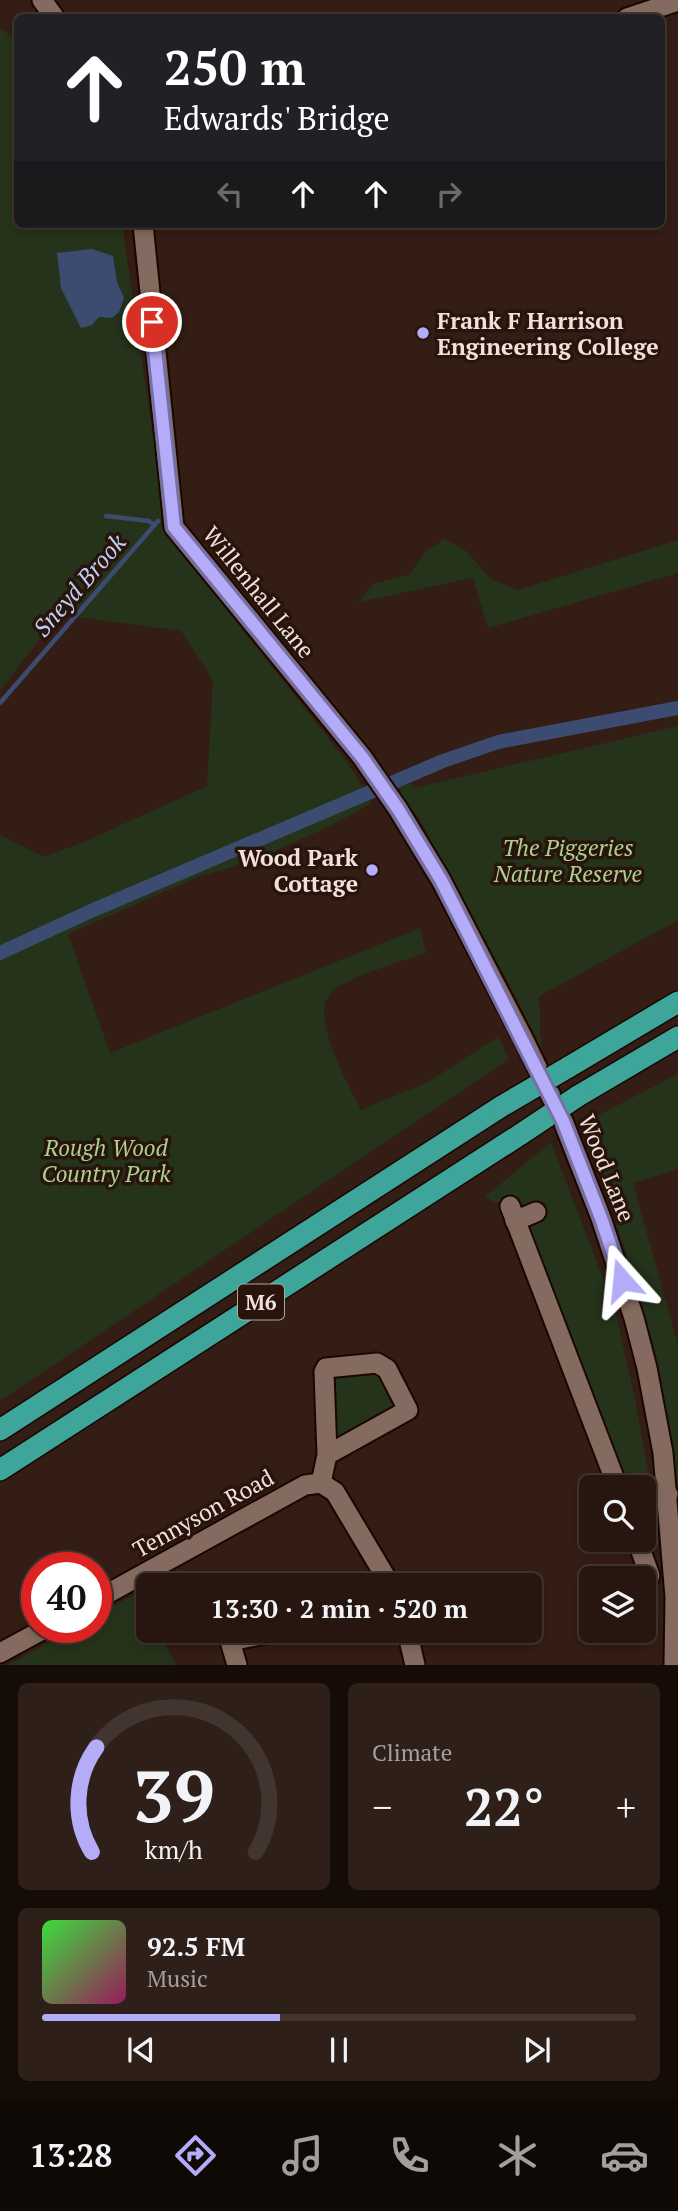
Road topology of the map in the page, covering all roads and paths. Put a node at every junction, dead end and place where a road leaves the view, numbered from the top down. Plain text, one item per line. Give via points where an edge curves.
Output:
1 (41, 0) edge
2 (678, 1) edge
3 (52, 14) edge
4 (639, 14) edge
5 (143, 228) edge
6 (398, 809) joint
7 (678, 1002) edge
8 (678, 1037) edge
9 (536, 1212) dead end
10 (0, 1430) edge
11 (327, 1455) junction
12 (0, 1470) edge
13 (613, 1475) edge
14 (328, 1488) junction
15 (668, 1494) junction
16 (656, 1498) edge
17 (383, 1573) edge
18 (112, 1591) edge
19 (21, 1642) edge
20 (231, 1643) edge
21 (410, 1643) edge
22 (0, 1653) edge
23 (237, 1665) edge
24 (415, 1665) edge
25 (674, 1665) edge

1 - 3 street
2 - 4 street
5 - 6 street, Willenhall Lane via 174,527
6 - 15 street, Wood Lane via 441,880 563,1121 634,1318
7 - 10 highway, M6, bridge via 502,1106
8 - 12 highway, M6, bridge via 578,1096
9 - 13 street via 513,1214
11 - 11 street via 326,1368 377,1363 387,1369 408,1410
11 - 14 street
14 - 17 street
14 - 18 street, Tennyson Road via 305,1485
15 - 16 street
15 - 25 street, Wood Lane
19 - 22 street
20 - 23 street
21 - 24 street

